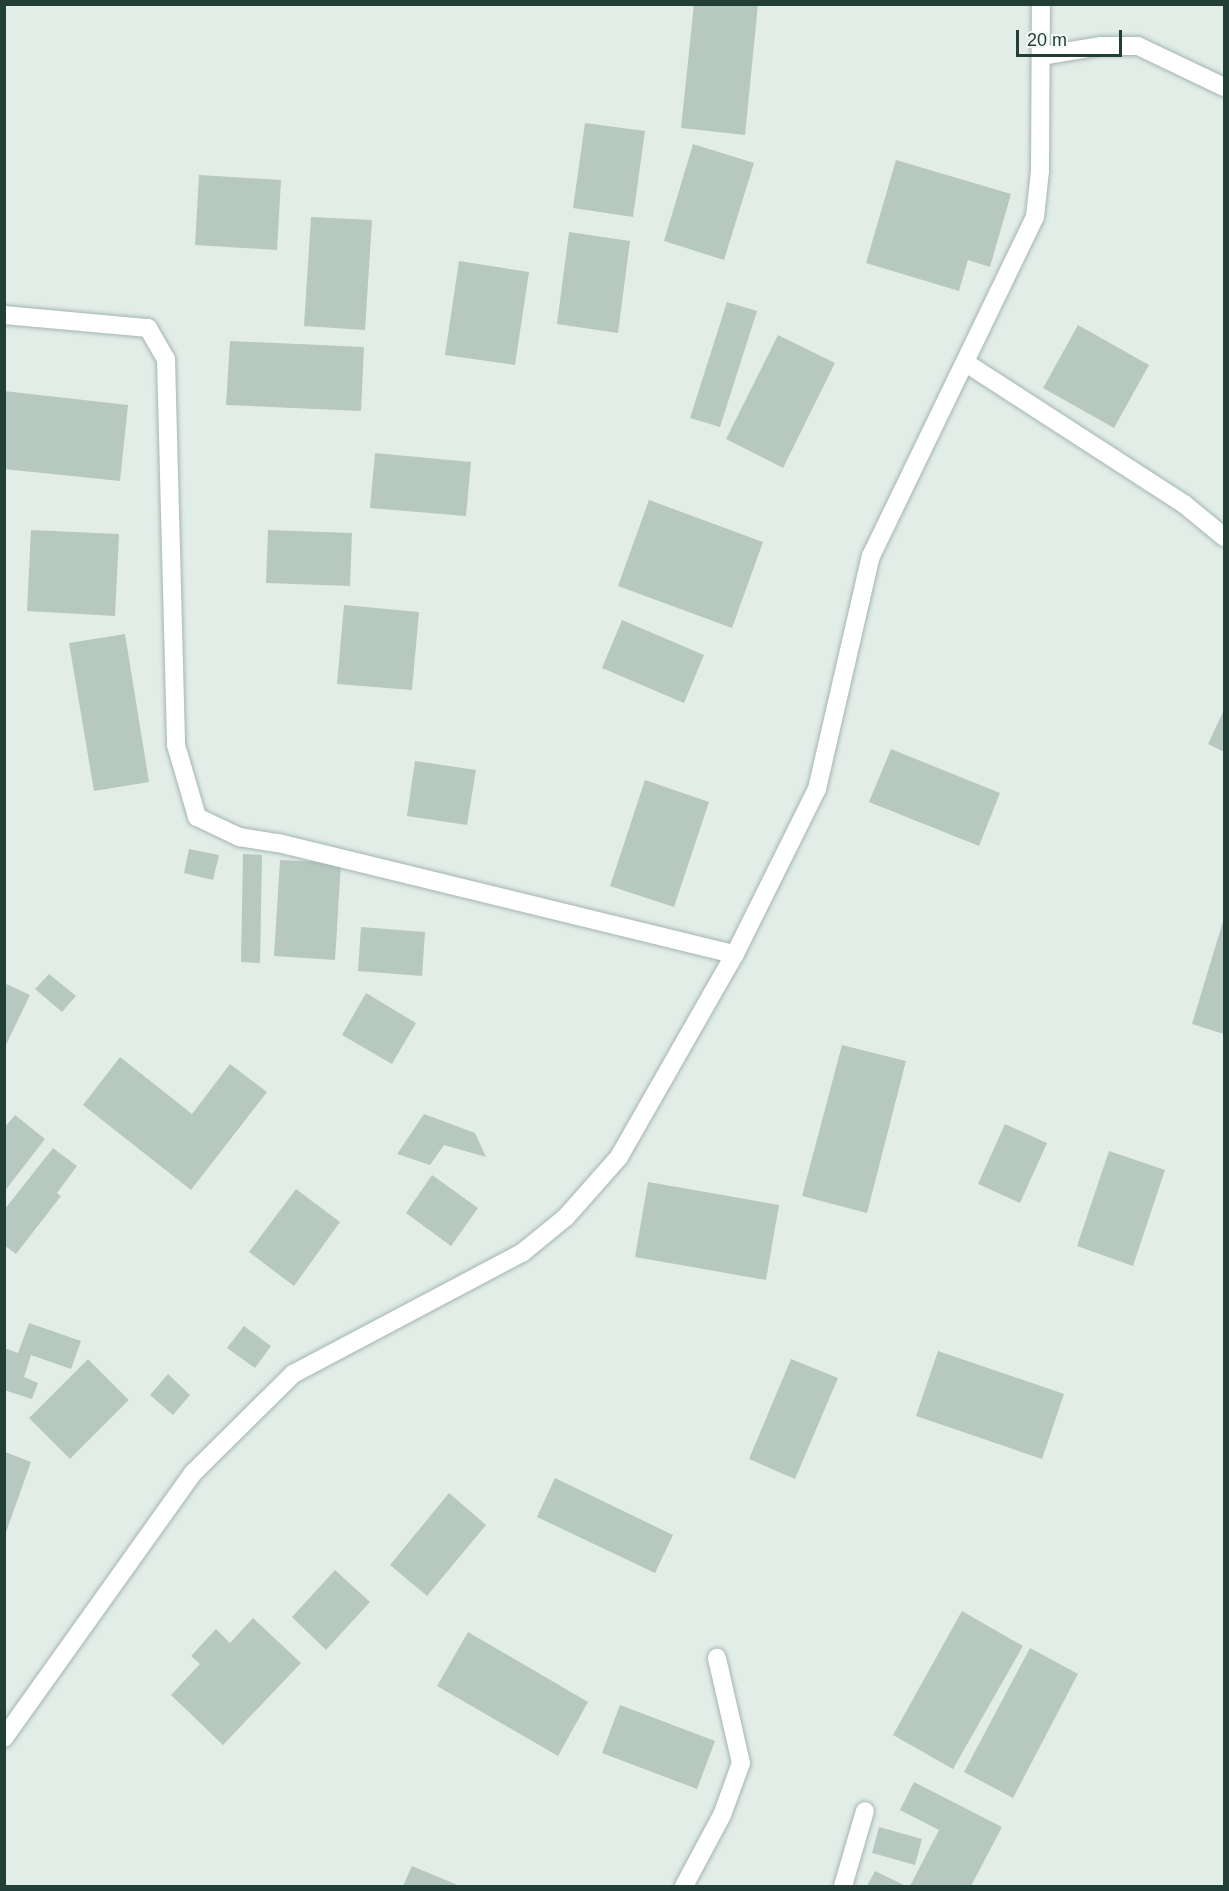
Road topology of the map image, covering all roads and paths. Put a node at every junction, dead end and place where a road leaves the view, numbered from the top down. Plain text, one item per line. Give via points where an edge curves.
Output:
1 (1041, 4) edge
2 (1041, 56) junction
3 (1224, 87) edge
4 (4, 315) edge
5 (966, 363) junction
6 (1224, 537) edge
7 (735, 954) junction
8 (717, 1658) dead end
9 (4, 1738) edge
10 (865, 1812) dead end
11 (684, 1887) edge
12 (843, 1887) edge

1 - 2 street
2 - 3 street via 1101,46 1138,46
2 - 5 street via 1040,171 1035,217
4 - 7 street via 148,328 166,359 176,745 197,817 239,837 278,843
5 - 6 street via 1184,504
5 - 7 street via 871,556 817,789
7 - 9 street via 619,1157 567,1217 522,1253 293,1374 193,1473
8 - 11 street via 741,1763 722,1815
10 - 12 street

